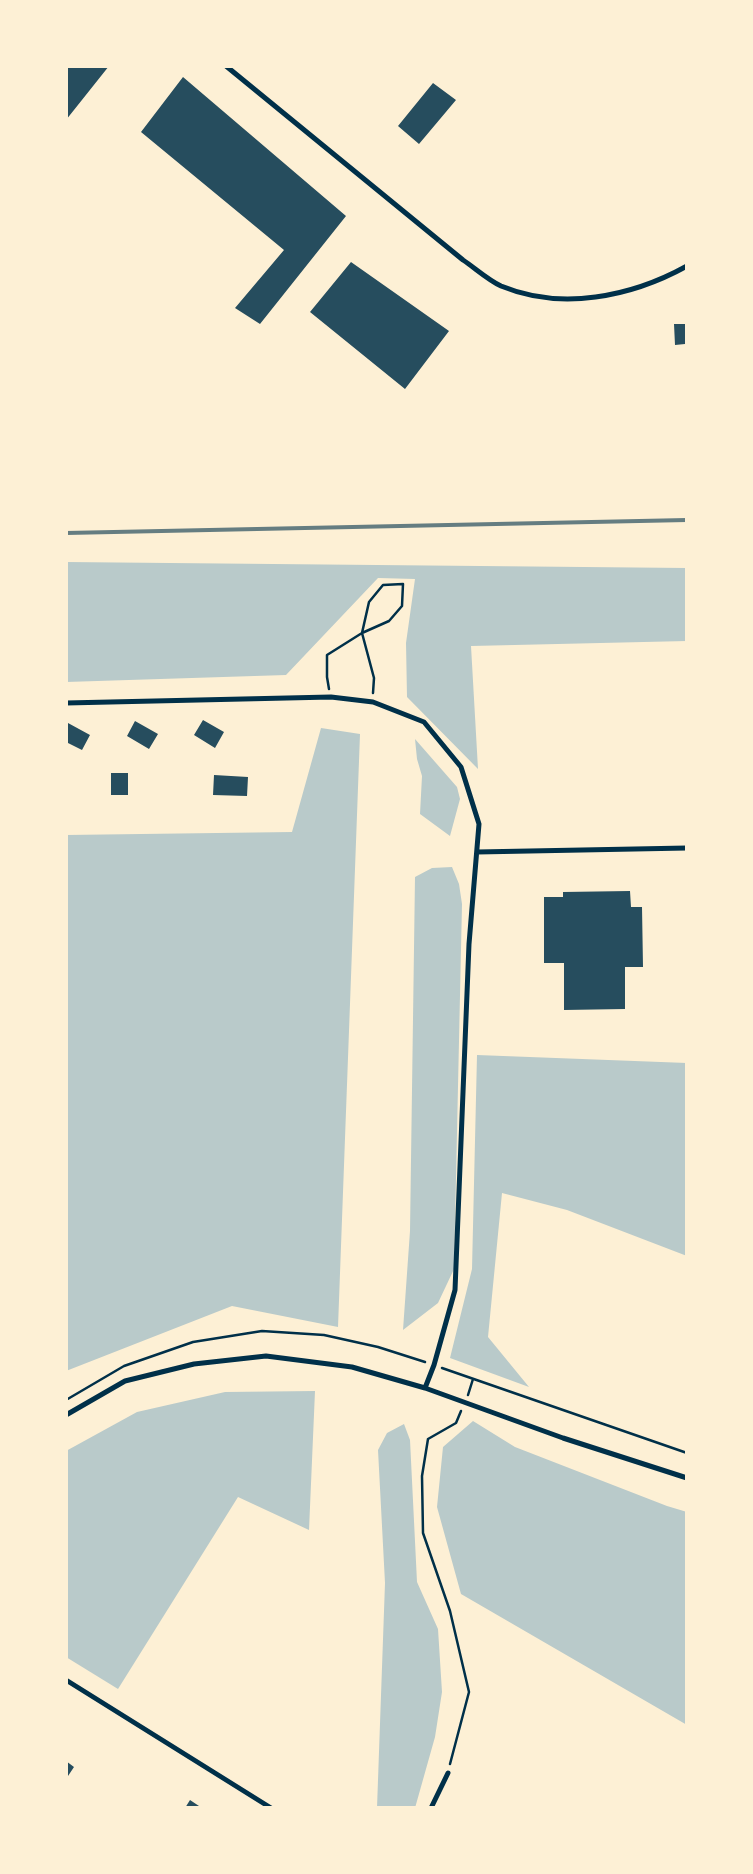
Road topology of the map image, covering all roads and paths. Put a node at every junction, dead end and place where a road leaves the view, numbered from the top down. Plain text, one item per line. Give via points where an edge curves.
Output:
1 (226, 66) edge
2 (687, 266) edge
3 (362, 633) junction
4 (330, 697) junction
5 (373, 702) junction
6 (66, 703) edge
7 (687, 848) edge
8 (477, 852) junction
9 (473, 1379) dead end
10 (425, 1388) junction
11 (465, 1402) junction
12 (66, 1415) edge
13 (687, 1478) edge
14 (66, 1680) edge
15 (448, 1773) joint
16 (271, 1808) edge
17 (431, 1808) edge

1 - 2 street via 463,260 500,285 538,297 569,299 618,294
3 - 3 path via 369,602 383,585 403,584 402,606 389,621
3 - 4 path via 327,655
3 - 5 path via 374,678
4 - 5 street
4 - 6 street
5 - 8 street via 424,722 461,767 479,824
7 - 8 street
8 - 10 street via 469,944 454,1290
9 - 11 path
10 - 11 street
10 - 12 street via 352,1367 266,1356 194,1364 125,1381
11 - 13 street
11 - 15 path via 456,1423 428,1439 422,1476 423,1533 450,1611 469,1692
14 - 16 street
15 - 17 street

